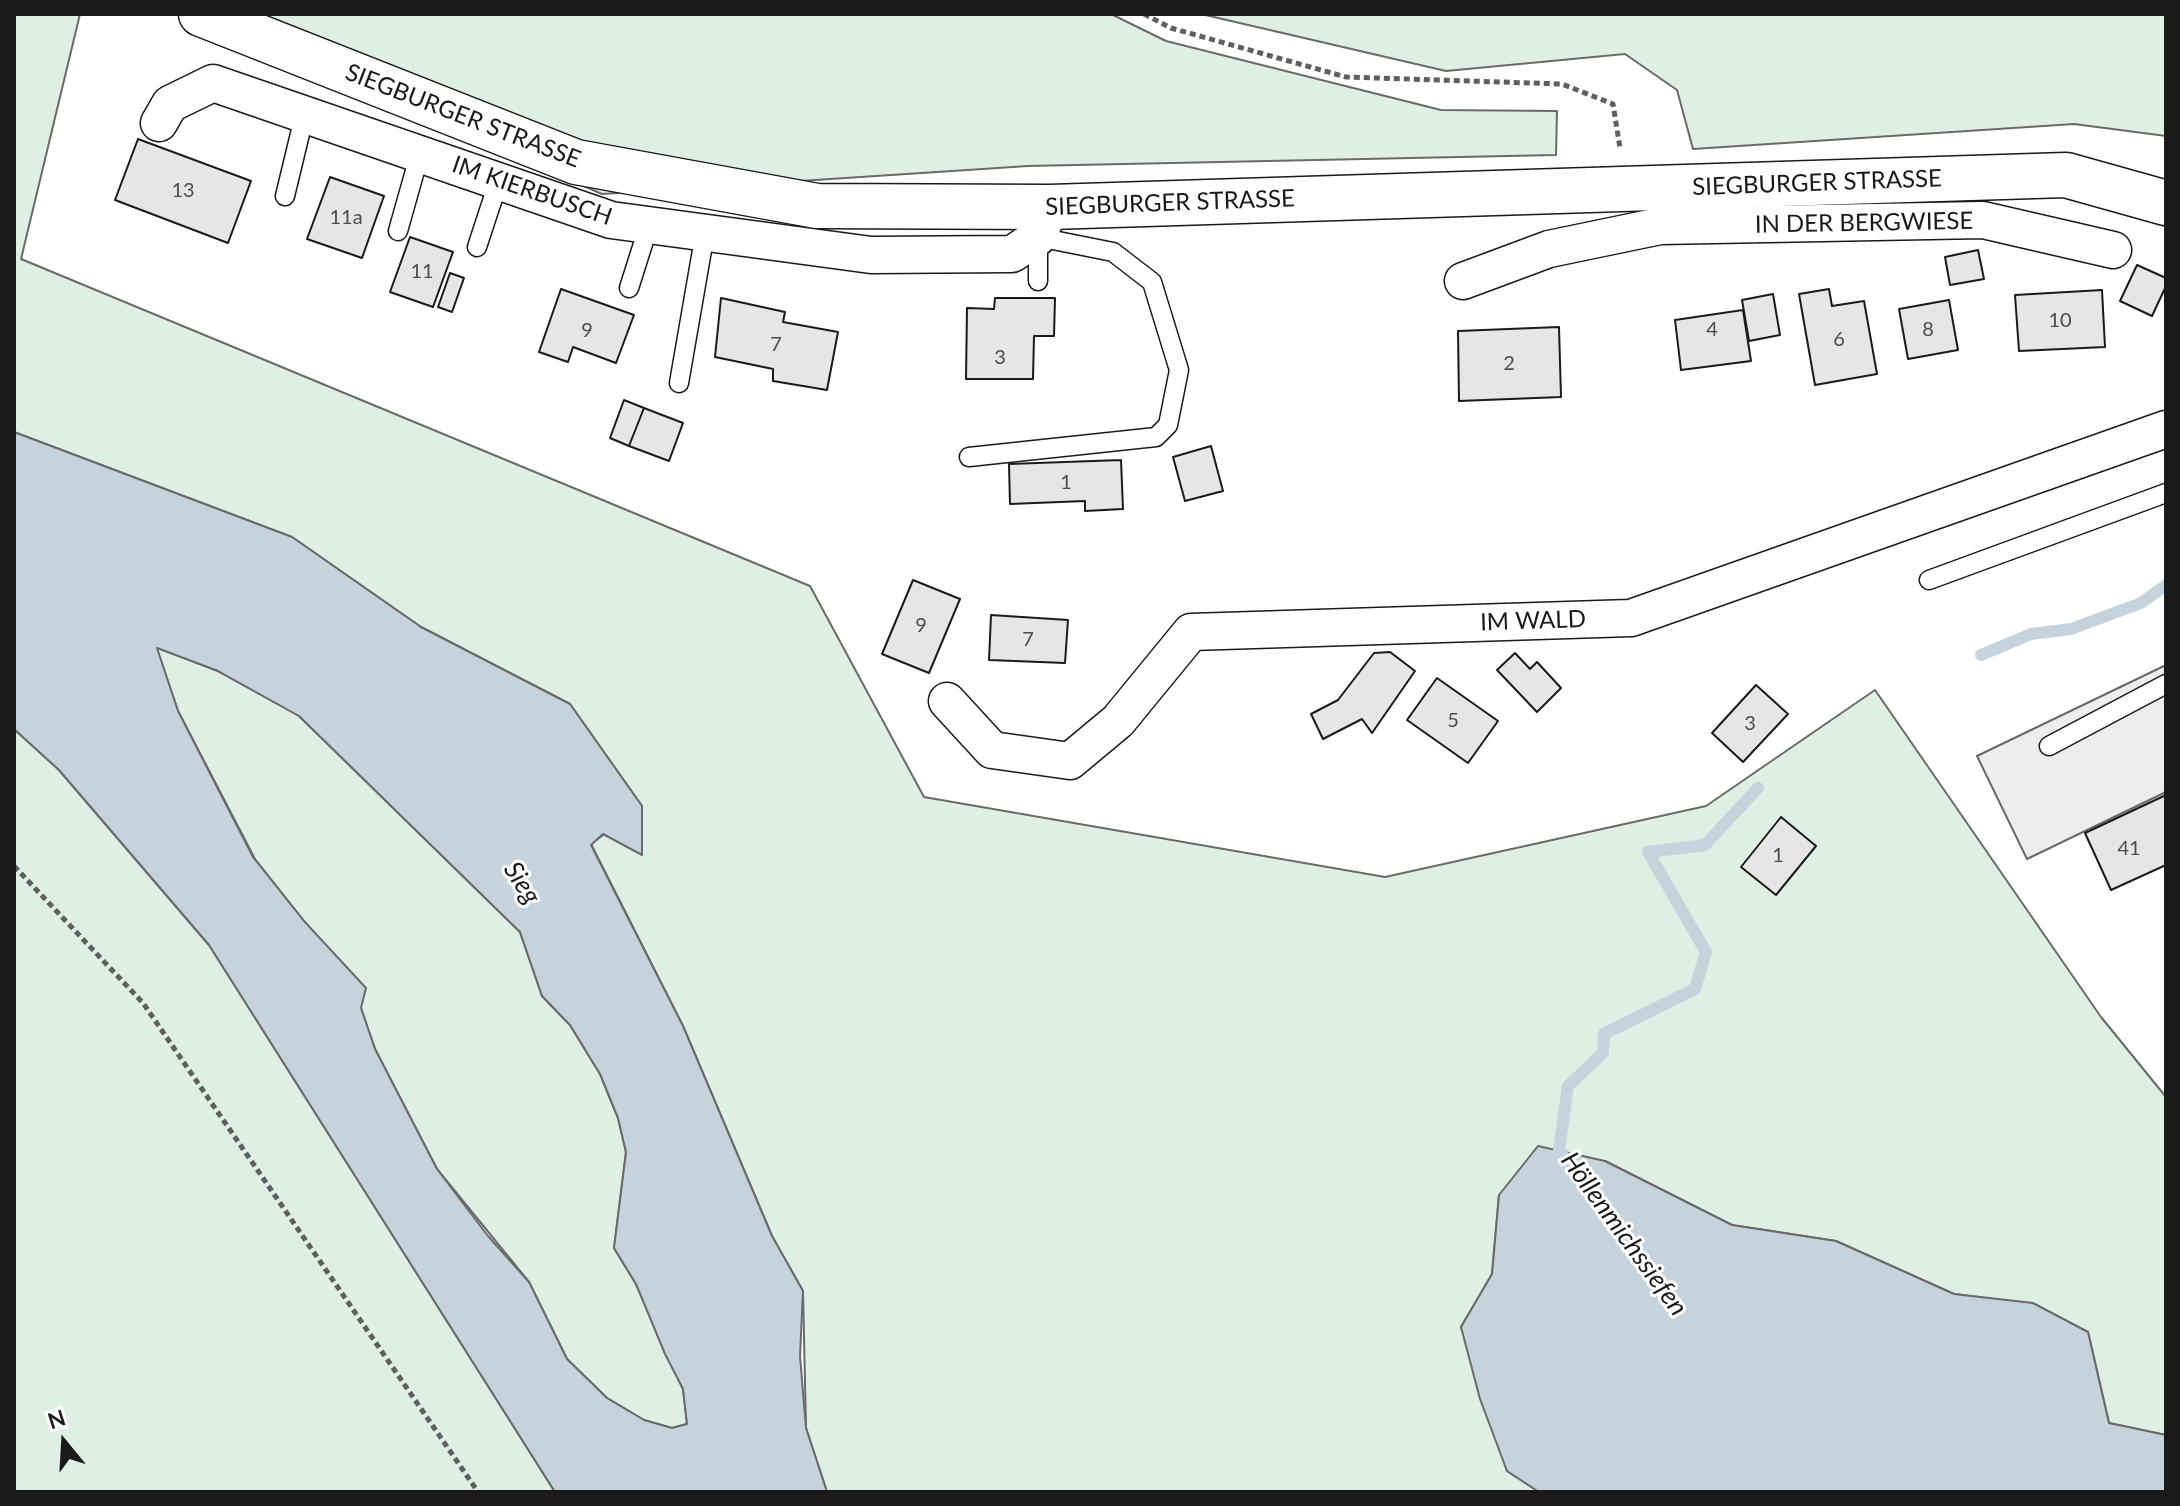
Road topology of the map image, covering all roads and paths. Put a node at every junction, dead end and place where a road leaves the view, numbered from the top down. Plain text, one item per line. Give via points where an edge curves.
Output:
1 (201, 14) edge
2 (1144, 14) edge
3 (305, 113) junction
4 (159, 123) dead end
5 (420, 153) junction
6 (499, 180) junction
7 (1627, 189) junction
8 (285, 196) dead end
9 (2166, 203) edge
10 (1044, 222) junction
11 (649, 225) junction
12 (1660, 226) junction
13 (398, 231) dead end
14 (705, 233) junction
15 (477, 247) dead end
16 (2113, 250) dead end
17 (1038, 281) dead end
18 (1463, 281) dead end
19 (629, 288) dead end
20 (679, 383) dead end
21 (2166, 429) edge
22 (969, 457) dead end
23 (2166, 493) edge
24 (1929, 580) dead end
25 (2166, 684) edge
26 (947, 701) dead end
27 (2049, 746) dead end
28 (14, 866) edge
29 (478, 1492) edge

1 - 10 main road, SIEGBURGER STRASSE via 576,162 817,206
2 - 7 path via 1171,28 1346,77 1562,84 1613,104
3 - 4 street, IM KIERBUSCH via 213,83 170,104
3 - 5 street, IM KIERBUSCH
3 - 8 lane
5 - 6 street, IM KIERBUSCH
5 - 13 lane
6 - 11 street, IM KIERBUSCH via 611,220
6 - 15 lane
7 - 9 main road, SIEGBURGER STRASSE via 2066,175
7 - 10 main road, SIEGBURGER STRASSE
7 - 12 street
10 - 14 street, IM KIERBUSCH via 1012,254 871,255
10 - 17 lane
10 - 22 lane via 1113,252 1152,282 1179,370 1168,425 1156,437
11 - 14 street, IM KIERBUSCH
11 - 19 lane
12 - 16 street, IN DER BERGWIESE via 1983,220
12 - 18 street, IN DER BERGWIESE via 1549,249
14 - 20 lane
21 - 26 street, IM WALD via 1631,618 1191,632 1118,721 1070,761 992,750
23 - 24 lane
25 - 27 lane
28 - 29 path via 143,1003

